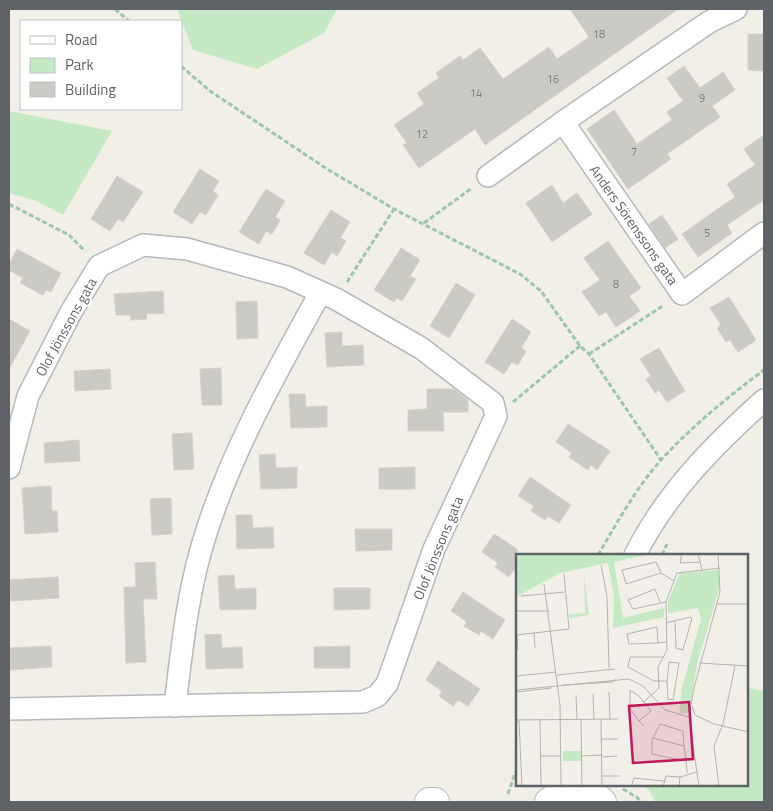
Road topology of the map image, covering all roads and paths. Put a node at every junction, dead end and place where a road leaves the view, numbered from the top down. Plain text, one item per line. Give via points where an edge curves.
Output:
1 (115, 9) edge
2 (736, 9) edge
3 (128, 20) edge
4 (182, 67) edge
5 (563, 122) junction
6 (488, 176) joint
7 (9, 204) edge
8 (394, 209) junction
9 (424, 223) junction
10 (764, 233) edge
11 (99, 266) junction
12 (682, 294) junction
13 (328, 296) junction
14 (580, 346) junction
15 (589, 354) junction
16 (764, 370) edge
17 (764, 400) edge
18 (496, 416) junction
19 (661, 460) junction
20 (9, 468) edge
21 (670, 539) dead end
22 (599, 554) edge
23 (635, 554) edge
24 (662, 554) edge
25 (175, 706) junction
26 (9, 709) edge
27 (516, 771) edge
28 (561, 793) edge
29 (604, 793) edge
30 (508, 794) dead end
31 (429, 802) edge
32 (435, 802) edge
33 (639, 802) edge

1 - 3 path
2 - 5 street via 710,22
4 - 8 path via 210,91
5 - 6 street
5 - 12 street, Anders Sörenssons gata
6 - 9 path
7 - 11 path via 69,235
8 - 9 path
8 - 13 path
9 - 14 path via 520,274 541,290
10 - 12 street, Anders Sörenssons gata
11 - 13 street, Olof Jönssons gata via 143,245 186,249 287,276
11 - 20 street, Olof Jönssons gata via 71,312 28,396
12 - 15 path
13 - 18 street, Olof Jönssons gata via 421,348 493,403
13 - 25 street via 246,429 206,530 186,612
14 - 15 path
14 - 18 path
15 - 19 path
16 - 19 path via 735,391
17 - 23 street via 718,441 686,477
18 - 25 street, Olof Jönssons gata via 434,549 387,684 377,696 363,702
19 - 22 path via 632,499
21 - 24 path
25 - 26 street, Olof Jönssons gata
27 - 30 path
28 - 29 street
29 - 33 path via 638,798
31 - 32 street

